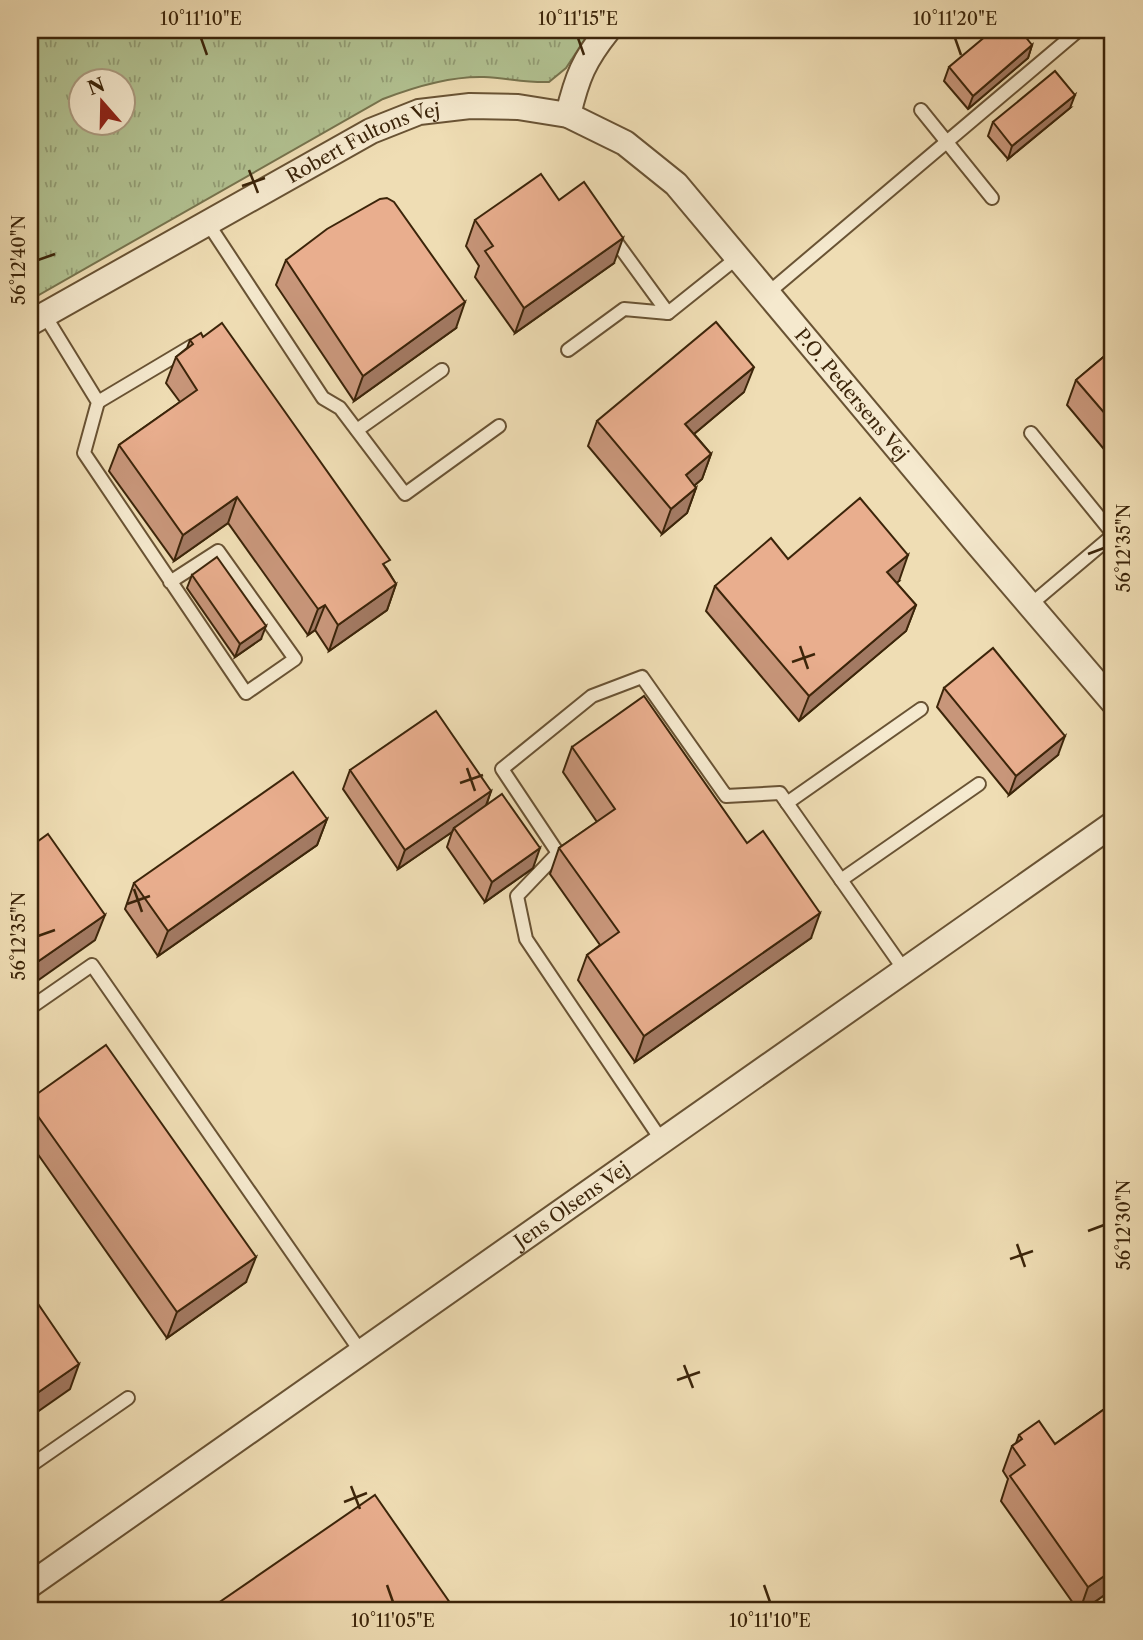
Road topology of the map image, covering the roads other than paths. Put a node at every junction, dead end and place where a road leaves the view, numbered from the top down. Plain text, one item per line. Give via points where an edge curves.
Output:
1 (608, 30) edge
2 (1079, 30) edge
3 (920, 110) dead end
4 (568, 115) junction
5 (946, 142) junction
6 (992, 198) dead end
7 (207, 222) junction
8 (617, 243) edge
9 (738, 257) junction
10 (768, 293) junction
11 (668, 313) junction
12 (37, 319) edge
13 (192, 346) edge
14 (569, 350) dead end
15 (442, 370) dead end
16 (98, 402) junction
17 (499, 426) dead end
18 (357, 430) junction
19 (1031, 432) dead end
20 (1113, 534) edge
21 (170, 582) junction
22 (1030, 605) junction
23 (1113, 702) edge
24 (921, 709) dead end
25 (979, 784) dead end
26 (787, 803) junction
27 (1113, 824) edge
28 (841, 880) junction
29 (905, 971) junction
30 (30, 1008) edge
31 (662, 1141) junction
32 (361, 1352) junction
33 (128, 1398) dead end
34 (30, 1466) edge
35 (30, 1585) edge

1 - 4 street via 577,78
2 - 5 lane
3 - 5 lane
4 - 7 street, Robert Fultons Vej via 470,106 419,112 371,131
4 - 9 street, P.O. Pedersens Vej via 625,143 676,184
5 - 6 lane
5 - 10 lane
7 - 12 street, Robert Fultons Vej
7 - 18 lane via 323,398 340,408
8 - 11 lane
9 - 10 street, P.O. Pedersens Vej
9 - 11 lane
10 - 22 street, P.O. Pedersens Vej
11 - 14 lane via 624,309
12 - 16 lane
13 - 16 lane
15 - 18 lane
16 - 21 lane via 84,453
17 - 18 lane via 405,494
19 - 20 lane
20 - 22 lane
21 - 21 lane via 246,694 295,659 218,551
22 - 23 street, P.O. Pedersens Vej
24 - 26 lane
25 - 28 lane
26 - 28 lane
26 - 31 lane via 780,793 726,796 642,677 593,696 502,769 558,853 517,896 526,939
27 - 29 street, Jens Olsens Vej
28 - 29 lane
29 - 31 street, Jens Olsens Vej
30 - 32 lane via 92,965
31 - 32 street, Jens Olsens Vej
32 - 35 street, Jens Olsens Vej
33 - 34 lane

